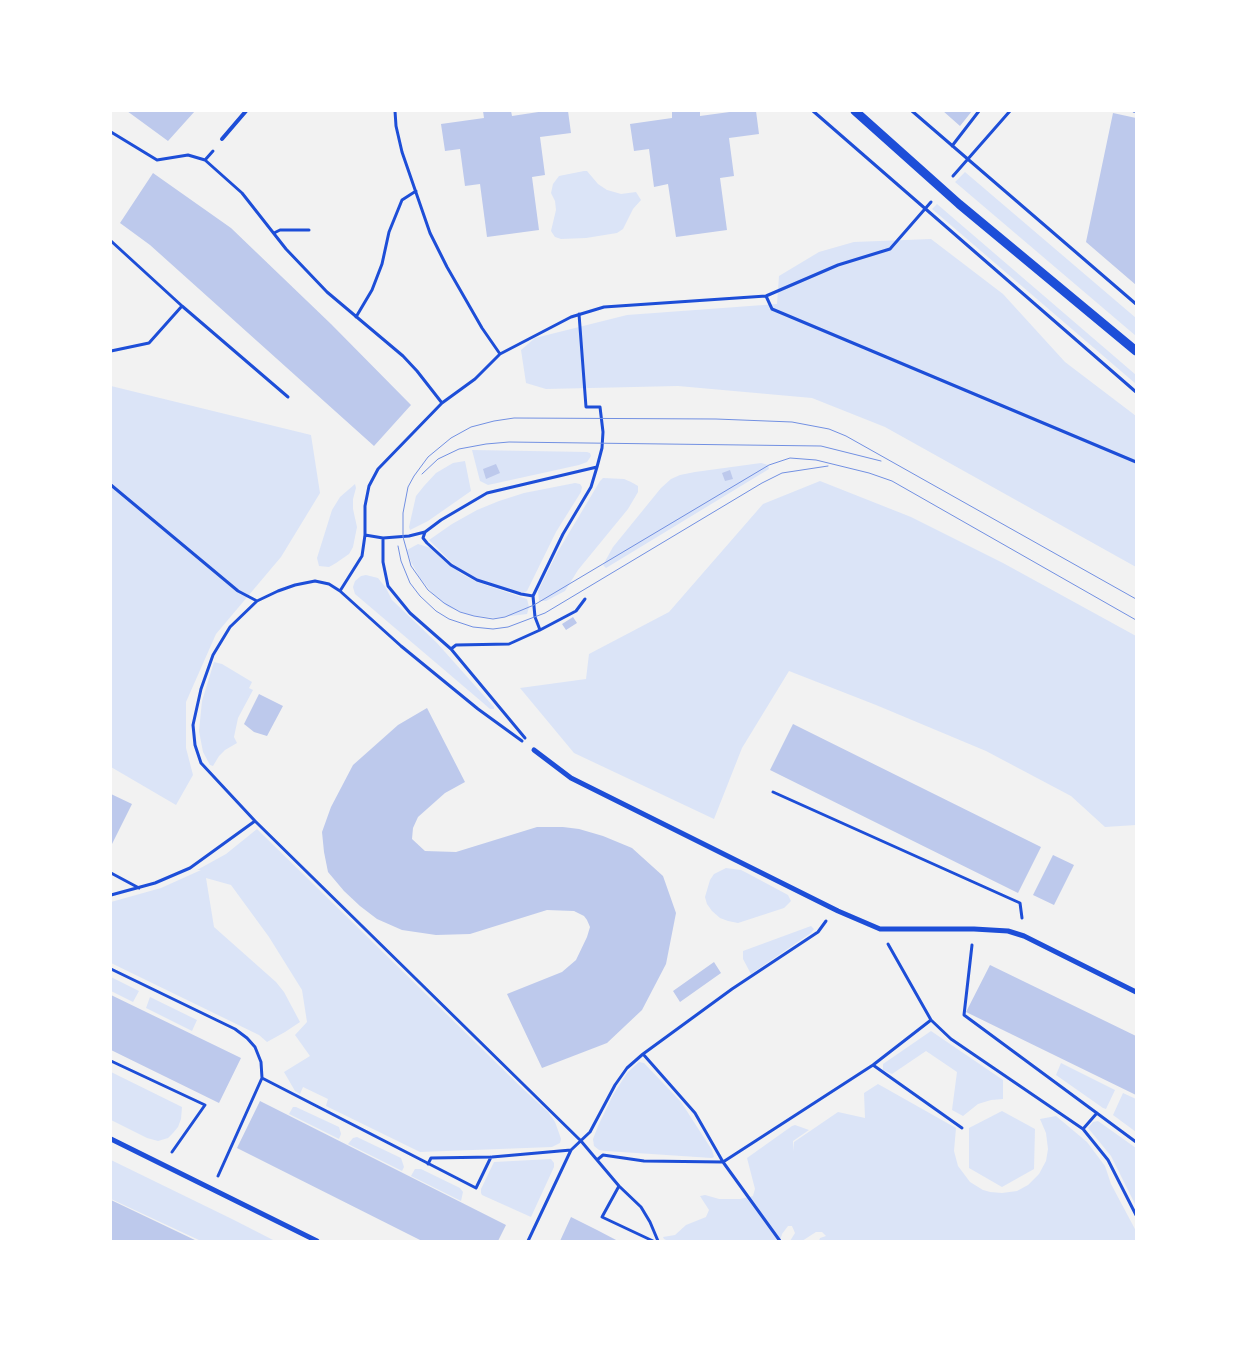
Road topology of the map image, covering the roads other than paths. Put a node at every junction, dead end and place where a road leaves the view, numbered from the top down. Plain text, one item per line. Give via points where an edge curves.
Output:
1 (246, 111) edge
2 (855, 111) edge
3 (222, 140) dead end
4 (1136, 351) edge
5 (534, 750) road end
6 (1136, 992) edge
7 (111, 1139) edge
8 (317, 1241) edge

1 - 3 lane
2 - 4 street via 959,204
5 - 6 street via 571,778 880,929 1008,931
7 - 8 street

